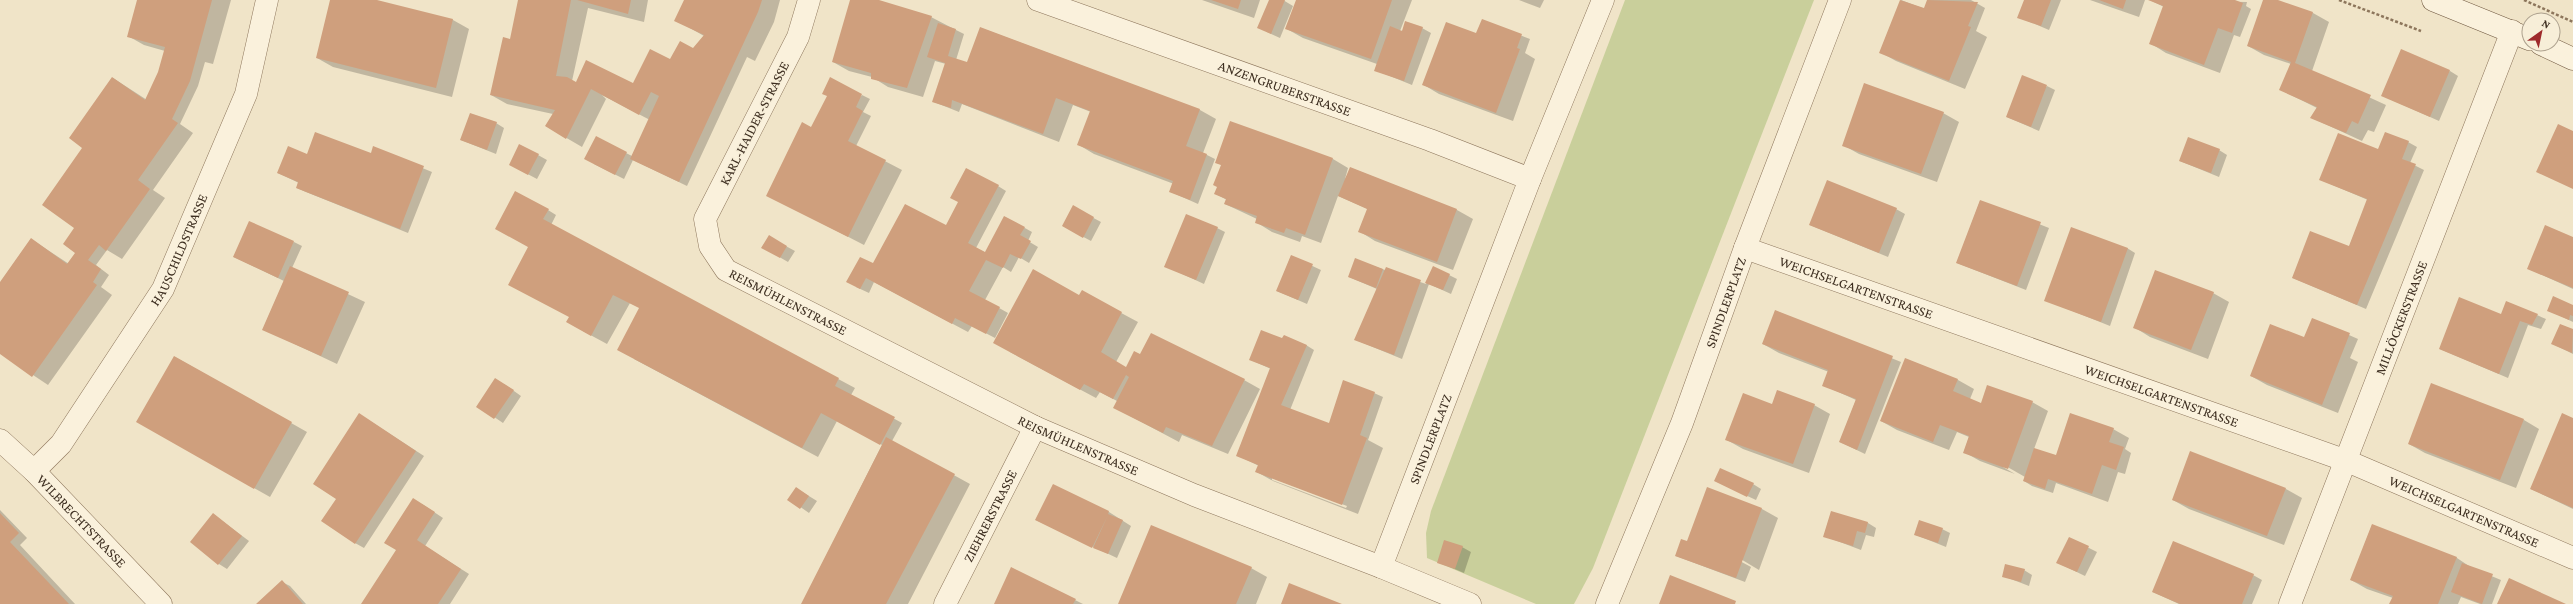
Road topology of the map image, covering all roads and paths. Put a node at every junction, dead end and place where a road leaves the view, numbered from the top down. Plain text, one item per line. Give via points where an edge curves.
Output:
1 (267, 0) edge
2 (809, 0) edge
3 (1038, 0) edge
4 (1603, 0) edge
5 (1840, 0) edge
6 (2433, 0) edge
7 (2524, 0) edge
8 (2573, 22) edge
9 (2520, 35) edge
10 (2558, 52) edge
11 (2573, 59) edge
12 (1530, 179) junction
13 (710, 246) joint
14 (1745, 248) junction
15 (1035, 427) junction
16 (0, 440) edge
17 (2347, 461) junction
18 (34, 471) junction
19 (2573, 558) edge
20 (1381, 567) junction
21 (161, 604) edge
22 (945, 604) edge
23 (1470, 604) edge
24 (1607, 604) edge
25 (2290, 604) edge

1 - 18 street, HAUSCHILDSTRASSE via 246,94 162,289 61,444
2 - 13 street, KARL-HAIDER-STRASSE via 798,37 705,219
3 - 12 street, ANZENGRUBERSTRASSE via 1430,140
4 - 12 street, SPINDLERPLATZ
5 - 14 street, SPINDLERPLATZ
6 - 9 street
7 - 8 path
9 - 17 street, MILLÖCKERSTRASSE
10 - 11 street
12 - 20 street, SPINDLERPLATZ
13 - 15 street, REISMÜHLENSTRASSE via 726,270
14 - 17 street, WEICHSELGARTENSTRASSE
14 - 24 street, SPINDLERPLATZ via 1682,423
15 - 20 street, REISMÜHLENSTRASSE via 1194,495
15 - 22 street, ZIEHRERSTRASSE
16 - 18 street, WILBRECHTSTRASSE
17 - 19 street, WEICHSELGARTENSTRASSE
17 - 25 street, MILLÖCKERSTRASSE
18 - 21 street, WILBRECHTSTRASSE
20 - 23 street, REISMÜHLENSTRASSE

